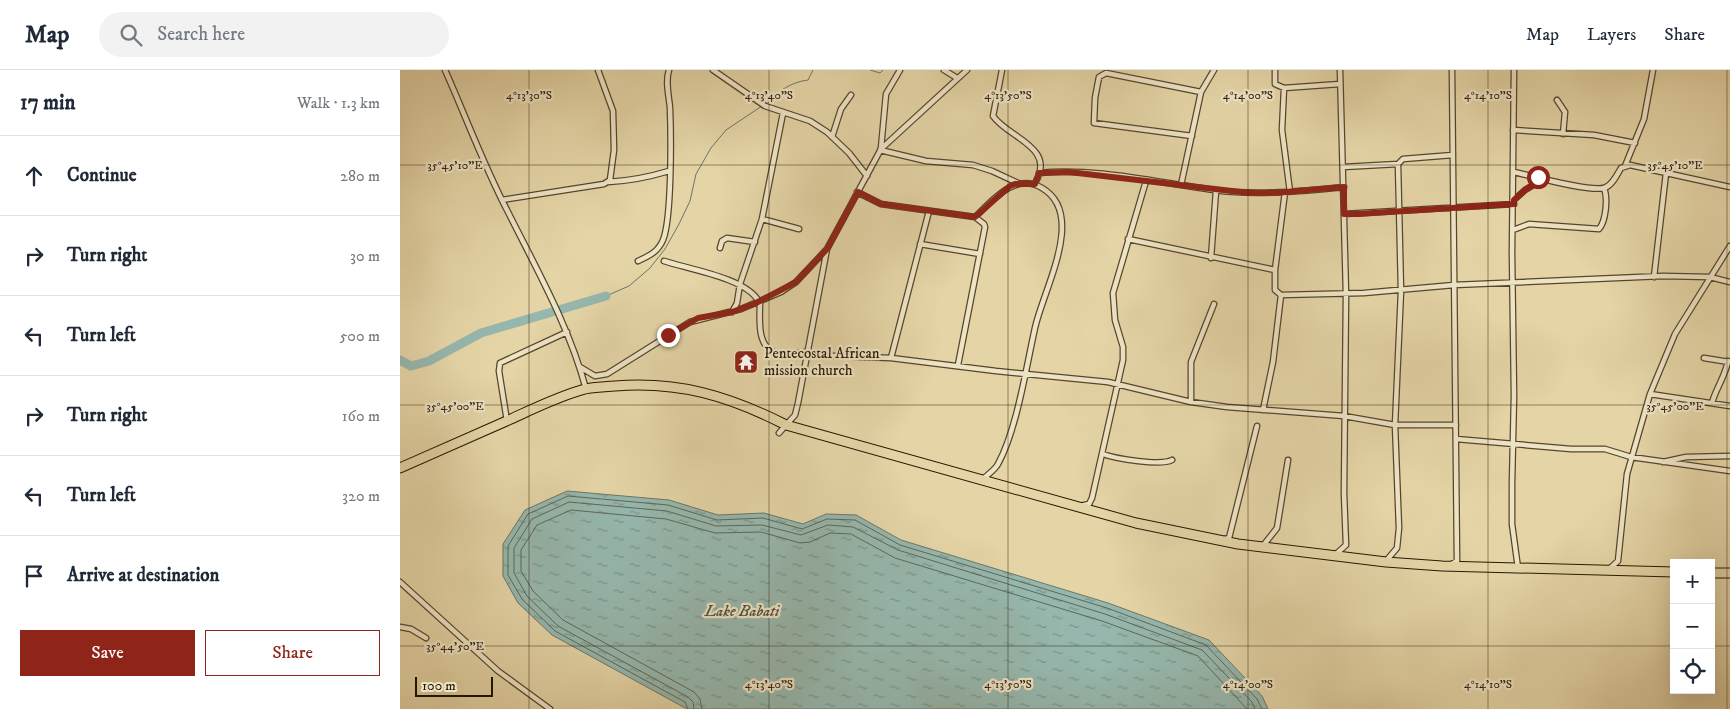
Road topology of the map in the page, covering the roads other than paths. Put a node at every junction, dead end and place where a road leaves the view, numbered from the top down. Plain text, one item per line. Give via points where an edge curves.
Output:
1 (445, 70) edge
2 (598, 70) edge
3 (669, 70) edge
4 (713, 70) edge
5 (900, 70) edge
6 (944, 70) edge
7 (967, 70) edge
8 (1002, 70) edge
9 (1214, 70) edge
10 (1275, 70) edge
11 (1340, 70) edge
12 (1452, 70) edge
13 (1514, 70) edge
14 (1653, 70) edge
15 (957, 78) junction
16 (1340, 84) junction
17 (1284, 88) junction
18 (1201, 92) junction
19 (851, 95) dead end
20 (1557, 100) dead end
21 (783, 113) junction
22 (1513, 130) junction
23 (1564, 134) junction
24 (1192, 136) junction
25 (832, 137) junction
26 (1635, 143) junction
27 (880, 150) junction
28 (1453, 155) junction
29 (1398, 164) junction
30 (1625, 166) junction
31 (1343, 167) junction
32 (669, 172) junction
33 (1514, 172) junction
34 (1039, 173) junction
35 (1666, 173) junction
36 (867, 176) junction
37 (1544, 179) junction
38 (1146, 181) junction
39 (608, 182) junction
40 (1019, 184) junction
41 (1035, 184) junction
42 (1182, 185) junction
43 (1344, 187) junction
44 (1730, 187) edge
45 (1604, 188) junction
46 (1216, 191) junction
47 (858, 192) junction
48 (1287, 192) junction
49 (502, 200) junction
50 (1514, 202) junction
51 (1454, 207) junction
52 (1400, 210) junction
53 (929, 212) junction
54 (1344, 214) junction
55 (975, 217) junction
56 (762, 219) junction
57 (799, 228) dead end
58 (1513, 230) junction
59 (1128, 239) junction
60 (755, 242) junction
61 (920, 244) junction
62 (1730, 246) edge
63 (720, 248) dead end
64 (827, 249) junction
65 (980, 254) junction
66 (1211, 258) junction
67 (638, 261) dead end
68 (664, 261) dead end
69 (1275, 270) junction
70 (1654, 277) junction
71 (1710, 278) junction
72 (1730, 282) edge
73 (740, 284) junction
74 (1513, 284) junction
75 (1454, 285) junction
76 (1400, 291) junction
77 (1346, 294) junction
78 (1281, 295) junction
79 (759, 301) junction
80 (1214, 304) dead end
81 (732, 312) junction
82 (567, 332) junction
83 (808, 354) junction
84 (891, 358) junction
85 (1704, 358) dead end
86 (1729, 362) edge
87 (958, 365) junction
88 (580, 367) junction
89 (1027, 373) junction
90 (1119, 384) junction
91 (586, 389) junction
92 (1650, 394) junction
93 (1191, 402) junction
94 (1712, 403) junction
95 (1730, 406) edge
96 (1263, 410) junction
97 (1344, 416) junction
98 (507, 421) junction
99 (786, 424) junction
100 (1395, 425) junction
101 (1456, 425) junction
102 (1257, 426) dead end
103 (779, 433) dead end
104 (1456, 439) junction
105 (1513, 442) junction
106 (1103, 454) junction
107 (1730, 456) edge
108 (1631, 457) junction
109 (1172, 460) dead end
110 (1288, 460) dead end
111 (1662, 462) junction
112 (400, 468) edge
113 (1730, 471) edge
114 (982, 480) junction
115 (1076, 507) junction
116 (1216, 540) junction
117 (1261, 548) junction
118 (1334, 556) junction
119 (1386, 562) junction
120 (1448, 566) junction
121 (1518, 568) junction
122 (1607, 570) junction
123 (1670, 572) edge
124 (1715, 573) edge
125 (1730, 573) edge
126 (400, 582) edge
127 (400, 627) edge
128 (426, 638) dead end
129 (550, 709) edge

1 - 49 street
2 - 39 street via 613,111 613,164
3 - 32 street via 666,79 670,111
4 - 21 street via 765,106
5 - 27 street via 886,94
6 - 15 street
7 - 15 street
8 - 34 street via 993,116 1033,148 1038,157
9 - 18 street
10 - 17 street via 1275,84
11 - 16 street
12 - 28 street
13 - 22 street
14 - 26 street via 1644,120
15 - 27 street
16 - 17 street
16 - 31 street
17 - 48 street via 1282,130
18 - 24 street
18 - 24 street via 1106,73 1100,77 1095,98 1094,123
19 - 25 street via 841,109
20 - 23 street via 1565,112
21 - 25 street via 810,121
21 - 56 street
22 - 23 street
22 - 33 street
23 - 26 street via 1594,135
24 - 42 street
25 - 36 street
26 - 30 street
27 - 36 street
27 - 40 street via 926,161 973,165
28 - 29 street via 1403,159
28 - 51 street
29 - 31 street
29 - 52 street
30 - 35 street
30 - 45 street
31 - 43 street
32 - 39 street via 642,179
32 - 67 street via 664,239 652,255
33 - 37 street
33 - 50 street
34 - 38 street via 1088,173
34 - 41 street
35 - 44 street
35 - 70 street
36 - 47 street
37 - 45 street
37 - 50 street via 1525,190
38 - 42 street
38 - 59 street
39 - 49 street
40 - 41 street
40 - 55 street via 1010,186
41 - 89 street via 1058,202 1062,228 1058,256 1035,328
42 - 46 street
43 - 48 street
43 - 54 street
45 - 58 street via 1606,200 1598,229 1529,224
46 - 48 street
46 - 66 street
47 - 53 street via 881,204
47 - 64 street
48 - 69 street
49 - 82 street
50 - 51 street
50 - 58 street
51 - 52 street
51 - 75 street
52 - 54 street
52 - 76 street
53 - 55 street
53 - 61 street
54 - 77 street
55 - 65 street via 985,227
56 - 57 street
56 - 60 street
58 - 74 street
59 - 66 street
59 - 90 street via 1113,293 1115,320 1124,354
60 - 63 street via 727,238
60 - 73 street
61 - 65 street
61 - 84 street
62 - 71 street
64 - 79 street via 796,282
64 - 83 street
65 - 87 street
66 - 69 street
68 - 73 street
69 - 78 street via 1275,290
70 - 71 street
70 - 74 street
71 - 72 street
71 - 92 street via 1675,334
73 - 79 street via 755,294
73 - 81 street via 737,304
74 - 75 street
74 - 105 street
75 - 76 street
75 - 101 street
76 - 77 street
76 - 100 street
77 - 78 street
77 - 97 street
78 - 96 street
79 - 81 street
79 - 83 street via 764,344 780,354
80 - 93 street via 1191,362
81 - 88 street via 690,322 607,374 594,376
82 - 88 street
82 - 98 street via 500,363
83 - 84 street
83 - 99 street via 795,415
84 - 87 street
85 - 86 street
86 - 94 street via 1716,386
87 - 89 street
88 - 91 street
89 - 90 street
89 - 114 street via 998,466
90 - 93 street
90 - 106 street
91 - 98 highway
91 - 99 highway via 633,385 698,390
92 - 94 street
92 - 108 street
93 - 96 street
94 - 95 street
96 - 97 street
97 - 100 street
97 - 118 street via 1346,545
98 - 112 highway
99 - 103 street
99 - 114 highway
100 - 101 street
100 - 119 street via 1399,528 1397,548
101 - 104 street
102 - 116 street via 1232,532 1229,538
104 - 105 street
104 - 120 street via 1457,561
105 - 108 street via 1571,449 1604,448
105 - 121 street via 1512,524
106 - 109 street via 1132,460
106 - 115 street via 1089,504
107 - 111 street via 1686,457
108 - 111 street
108 - 122 street via 1618,561
110 - 117 street via 1277,528
111 - 113 street
114 - 115 highway
115 - 116 highway
116 - 117 highway
117 - 118 highway
118 - 119 highway
119 - 120 highway
120 - 121 highway
121 - 122 highway
122 - 123 highway
124 - 125 highway
126 - 129 street via 513,683
127 - 128 street

